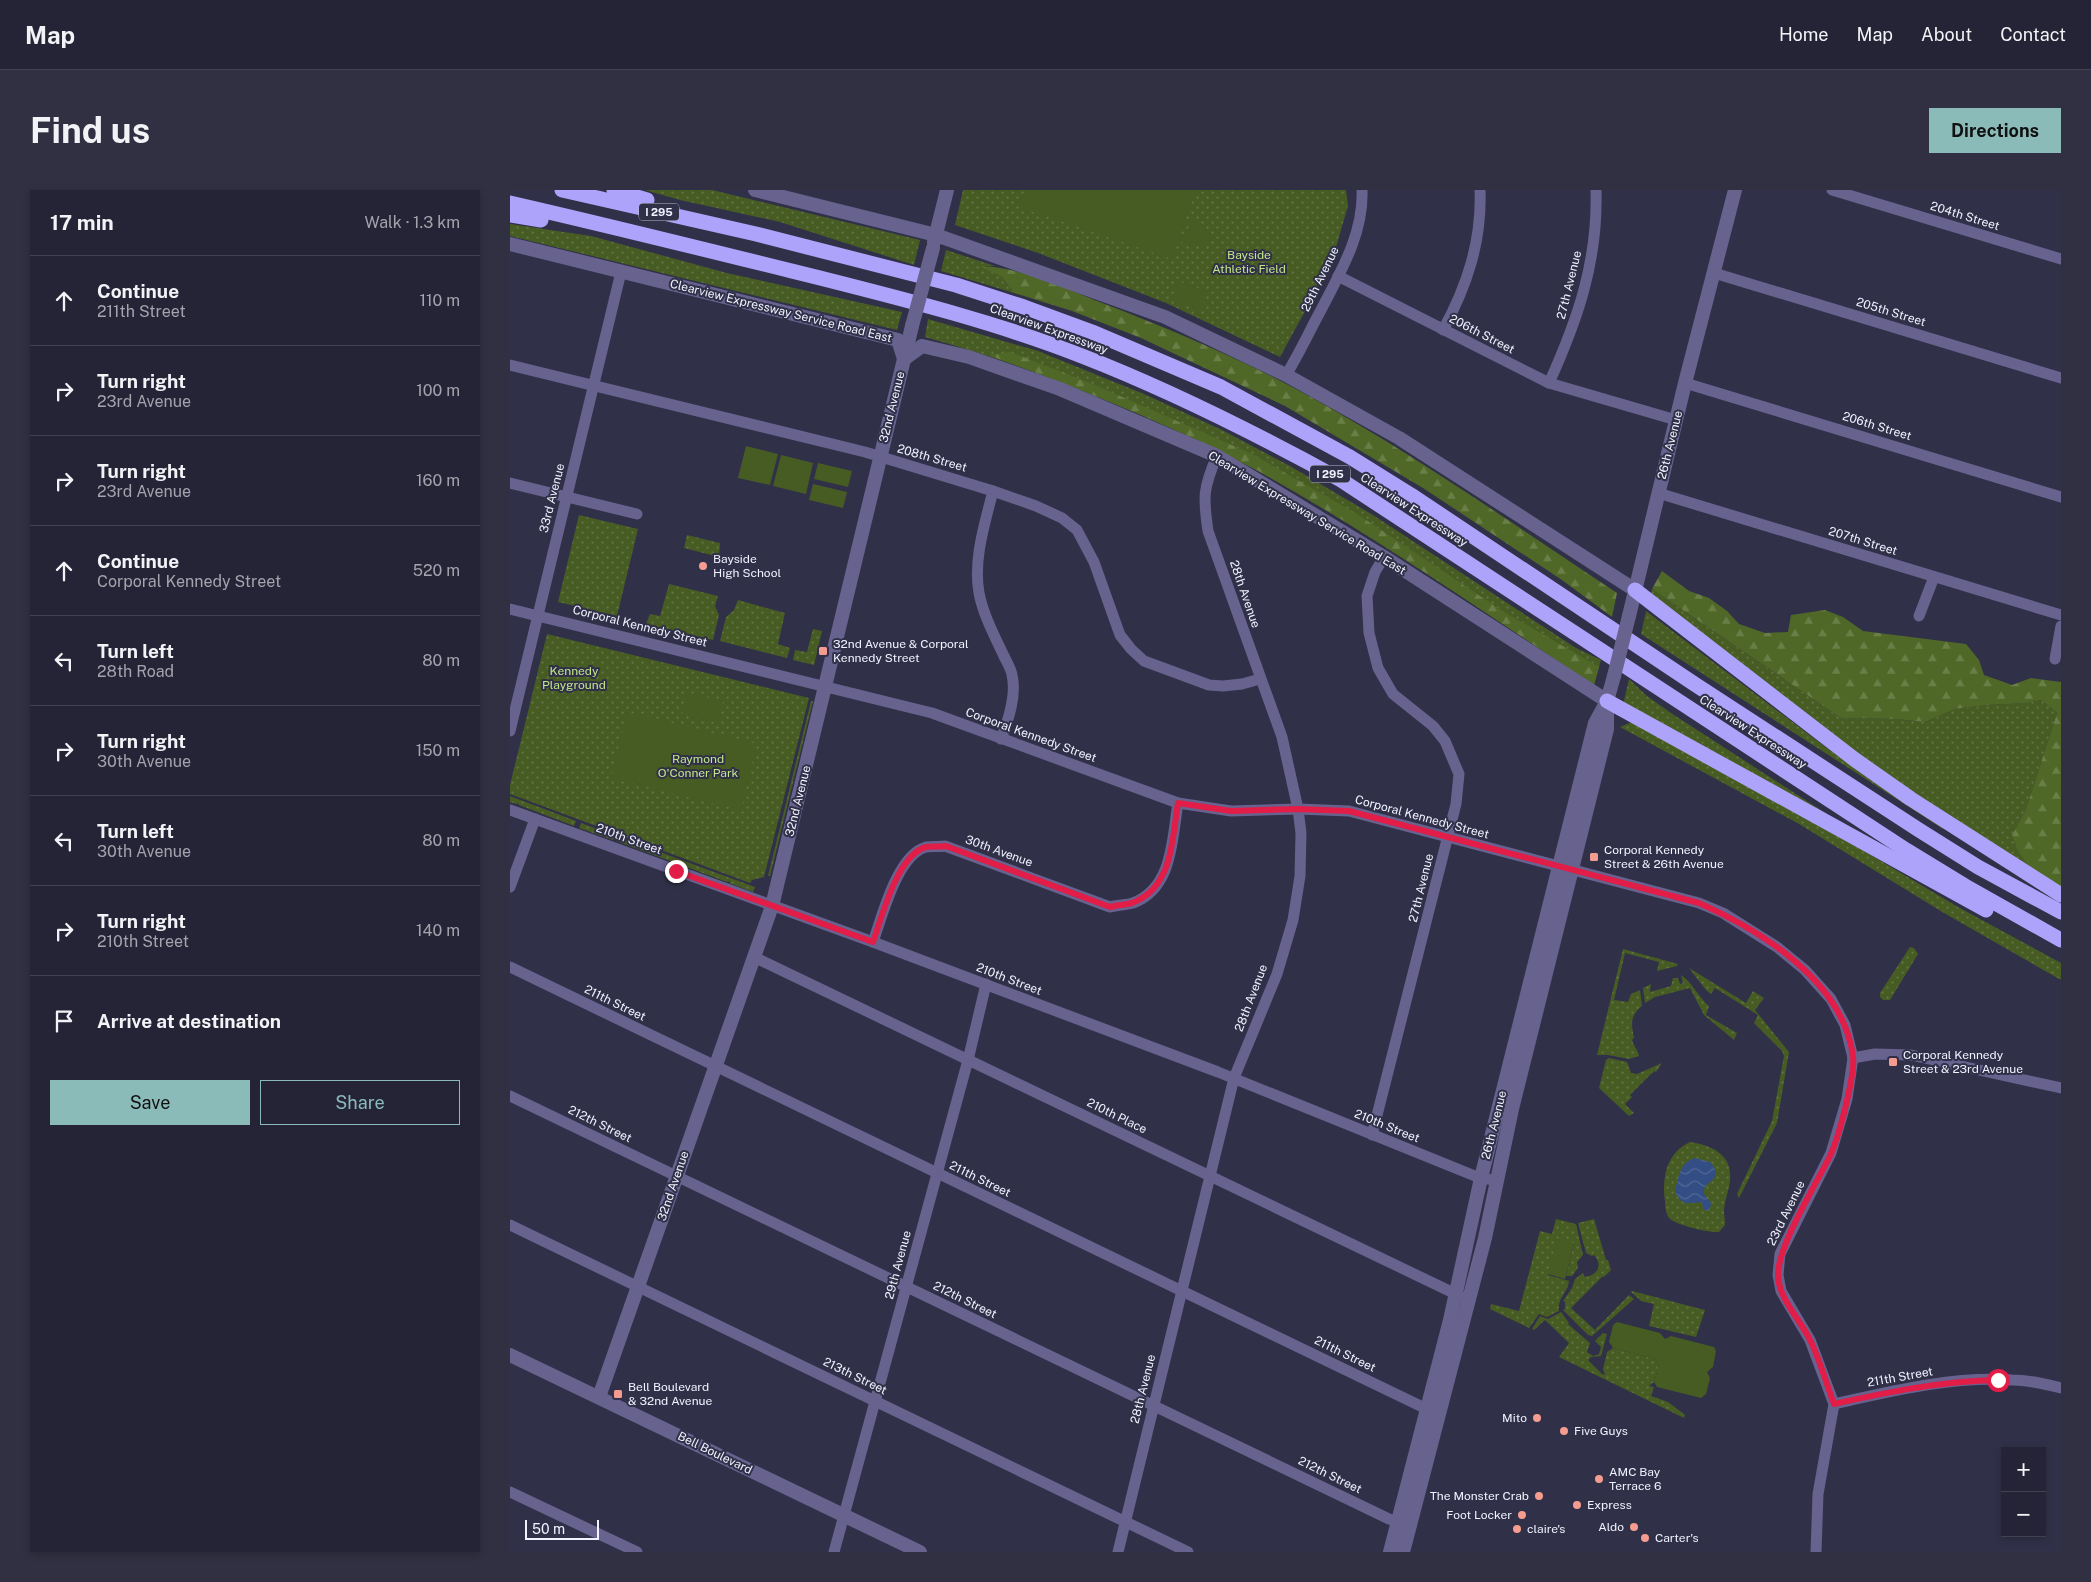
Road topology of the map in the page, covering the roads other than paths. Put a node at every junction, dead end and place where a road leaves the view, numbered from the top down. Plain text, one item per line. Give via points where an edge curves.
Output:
1 (562, 190) edge
2 (614, 190) edge
3 (755, 190) edge
4 (947, 190) edge
5 (1362, 190) edge
6 (1480, 190) edge
7 (1596, 190) edge
8 (1735, 190) edge
9 (1832, 190) edge
10 (510, 204) edge
11 (510, 215) edge
12 (756, 234) junction
13 (658, 237) junction
14 (934, 242) junction
15 (510, 244) edge
16 (2061, 260) edge
17 (621, 272) junction
18 (1714, 273) junction
19 (1338, 276) junction
20 (1443, 330) junction
21 (904, 359) junction
22 (510, 365) edge
23 (1286, 375) junction
24 (2061, 378) edge
25 (1685, 382) junction
26 (1549, 383) junction
27 (594, 385) junction
28 (1676, 420) junction
29 (1217, 456) junction
30 (880, 457) junction
31 (510, 483) edge
32 (993, 490) junction
33 (1658, 493) junction
34 (2061, 497) edge
35 (566, 498) junction
36 (637, 514) dead end
37 (1384, 557) junction
38 (1934, 577) junction
39 (1635, 590) junction
40 (510, 608) edge
41 (538, 615) junction
42 (2061, 615) edge
43 (1918, 616) dead end
44 (2061, 626) edge
45 (2055, 659) dead end
46 (1260, 679) junction
47 (826, 686) junction
48 (1607, 700) junction
49 (510, 731) edge
50 (1001, 739) junction
51 (1178, 803) junction
52 (1298, 809) junction
53 (510, 810) edge
54 (535, 819) junction
55 (1448, 838) junction
56 (1566, 868) junction
57 (510, 887) edge
58 (2061, 896) edge
59 (772, 906) junction
60 (2061, 912) edge
61 (2061, 940) edge
62 (873, 942) junction
63 (2061, 949) edge
64 (754, 957) junction
65 (510, 967) edge
66 (986, 984) junction
67 (1853, 1058) junction
68 (968, 1060) junction
69 (715, 1066) junction
70 (1234, 1078) junction
71 (2061, 1088) edge
72 (510, 1096) edge
73 (1372, 1135) junction
74 (937, 1173) junction
75 (1210, 1175) junction
76 (677, 1177) junction
77 (1480, 1178) junction
78 (1496, 1181) junction
79 (510, 1225) edge
80 (638, 1287) junction
81 (906, 1287) junction
82 (1182, 1290) junction
83 (1456, 1294) junction
84 (1469, 1300) junction
85 (510, 1354) edge
86 (2061, 1388) edge
87 (599, 1397) junction
88 (876, 1402) junction
89 (1834, 1404) junction
90 (1153, 1406) junction
91 (1432, 1412) junction
92 (510, 1492) edge
93 (844, 1516) junction
94 (1126, 1522) junction
95 (1403, 1524) junction
96 (637, 1552) edge
97 (834, 1552) edge
98 (920, 1552) edge
99 (1118, 1552) edge
100 (1188, 1552) edge
101 (1390, 1552) edge
102 (1403, 1552) edge
103 (1816, 1552) edge

1 - 12 highway, Clearview Expressway / I 295
2 - 12 highway
3 - 14 street
4 - 14 street, 32nd Avenue
5 - 19 street, 29th Avenue via 1355,239
6 - 20 street via 1477,235 1469,276
7 - 26 street, 27th Avenue via 1597,223 1587,283 1572,332
8 - 18 street, 26th Avenue
9 - 16 street, 204th Street
10 - 13 highway, Clearview Expressway / I 295
11 - 13 highway
12 - 60 highway, Clearview Expressway / I 295 via 956,285 1024,306 1221,387 1411,494 1919,830 1978,867
13 - 61 highway, Clearview Expressway / I 295 via 946,310 1014,332 1148,383 1270,442 1341,480 1906,850
14 - 21 street, 32nd Avenue, bridge
14 - 23 street via 1165,317
15 - 17 street, Clearview Expressway Service Road East
17 - 21 street, Clearview Expressway Service Road East via 898,340
17 - 27 street, 33rd Avenue
18 - 24 street, 205th Street
18 - 25 street, 26th Avenue
19 - 20 street, 206th Street
19 - 23 street, 29th Avenue
20 - 26 street, 206th Street
21 - 29 street, Clearview Expressway Service Road East via 922,346 969,358 1060,390
21 - 30 street, 32nd Avenue
22 - 27 street, 208th Street
23 - 39 street via 1399,438
25 - 28 street, 26th Avenue
25 - 34 street, 206th Street
26 - 28 street, 206th Street
27 - 30 street, 208th Street
27 - 35 street, 33rd Avenue
28 - 33 street, 26th Avenue
29 - 37 street, Clearview Expressway Service Road East
29 - 46 street, 28th Avenue via 1208,475 1204,500 1208,531
30 - 32 street, 208th Street
30 - 47 street, 32nd Avenue
31 - 35 street
32 - 46 street, 208th Street via 1062,518 1078,530 1094,562 1120,635 1144,661 1209,685 1242,684
32 - 50 street via 980,544 978,570 979,594 1013,675 1009,718
33 - 38 street, 207th Street
33 - 39 street, 26th Avenue
35 - 36 street
35 - 41 street, 33rd Avenue
37 - 48 street, Clearview Expressway Service Road East
37 - 55 street, 27th Avenue via 1367,596 1369,633 1378,668 1393,694 1433,726 1445,741 1459,774
38 - 42 street, 207th Street
38 - 43 street
39 - 48 street, 26th Avenue, bridge
39 - 58 highway via 1854,759
40 - 41 street, Corporal Kennedy Street
41 - 47 street, Corporal Kennedy Street
41 - 49 street, 33rd Avenue
44 - 45 street
46 - 52 street, 28th Avenue via 1282,737
47 - 50 street, Corporal Kennedy Street via 932,713
47 - 59 street, 32nd Avenue
48 - 56 street, 26th Avenue via 1594,723
48 - 63 highway
50 - 51 street, Corporal Kennedy Street
51 - 52 street, Corporal Kennedy Street via 1231,811
51 - 62 street, 30th Avenue via 1169,860 1160,882 1132,903 1110,907 946,846 925,847 911,857 901,871
52 - 55 street, Corporal Kennedy Street via 1349,811
52 - 70 street, 28th Avenue via 1300,876 1293,920 1276,974
53 - 54 street, 210th Street
54 - 57 street
54 - 59 street, 210th Street
55 - 56 street, Corporal Kennedy Street
55 - 73 street, 27th Avenue
56 - 67 street, Corporal Kennedy Street via 1699,903 1723,913 1777,947 1805,970 1831,999 1845,1024
56 - 77 street, 26th Avenue
56 - 78 street, 26th Avenue
59 - 62 street, 210th Street
59 - 64 street, 32nd Avenue
62 - 66 street, 210th Street
64 - 68 street, 210th Place
64 - 69 street, 32nd Avenue
65 - 69 street, 211th Street
66 - 68 street, 29th Avenue
66 - 70 street, 210th Street
67 - 71 street via 1875,1054 1911,1055
67 - 89 street, 23rd Avenue via 1847,1099 1831,1153 1780,1254 1778,1275 1781,1291 1810,1340
68 - 74 street, 29th Avenue
68 - 75 street, 210th Place
69 - 74 street, 211th Street
69 - 76 street, 32nd Avenue
70 - 73 street, 210th Street
70 - 75 street, 28th Avenue
72 - 76 street, 212th Street
73 - 77 street, 210th Street
74 - 81 street, 29th Avenue
74 - 82 street, 211th Street
75 - 82 street, 28th Avenue
75 - 83 street, 210th Place
76 - 80 street, 32nd Avenue
76 - 81 street, 212th Street
77 - 78 street, 210th Street
77 - 83 street, 26th Avenue
78 - 84 street, 26th Avenue
79 - 80 street, 213th Street
80 - 87 street, 32nd Avenue
80 - 88 street, 213th Street
81 - 88 street, 29th Avenue
81 - 90 street, 212th Street
82 - 90 street, 28th Avenue
82 - 91 street, 211th Street
83 - 84 street, 210th Place
83 - 91 street, 26th Avenue
84 - 91 street, 26th Avenue
85 - 87 street, Bell Boulevard
86 - 89 street, 211th Street via 2011,1380 1976,1380 1919,1387
87 - 93 street, Bell Boulevard
88 - 93 street, 29th Avenue
88 - 94 street, 213th Street
89 - 103 street via 1818,1494
90 - 94 street, 28th Avenue
90 - 95 street, 212th Street
91 - 95 street, 26th Avenue
92 - 96 street
93 - 97 street, 29th Avenue
93 - 98 street, Bell Boulevard
94 - 99 street, 28th Avenue
94 - 100 street, 213th Street
95 - 101 street, 26th Avenue
95 - 102 street, 26th Avenue

